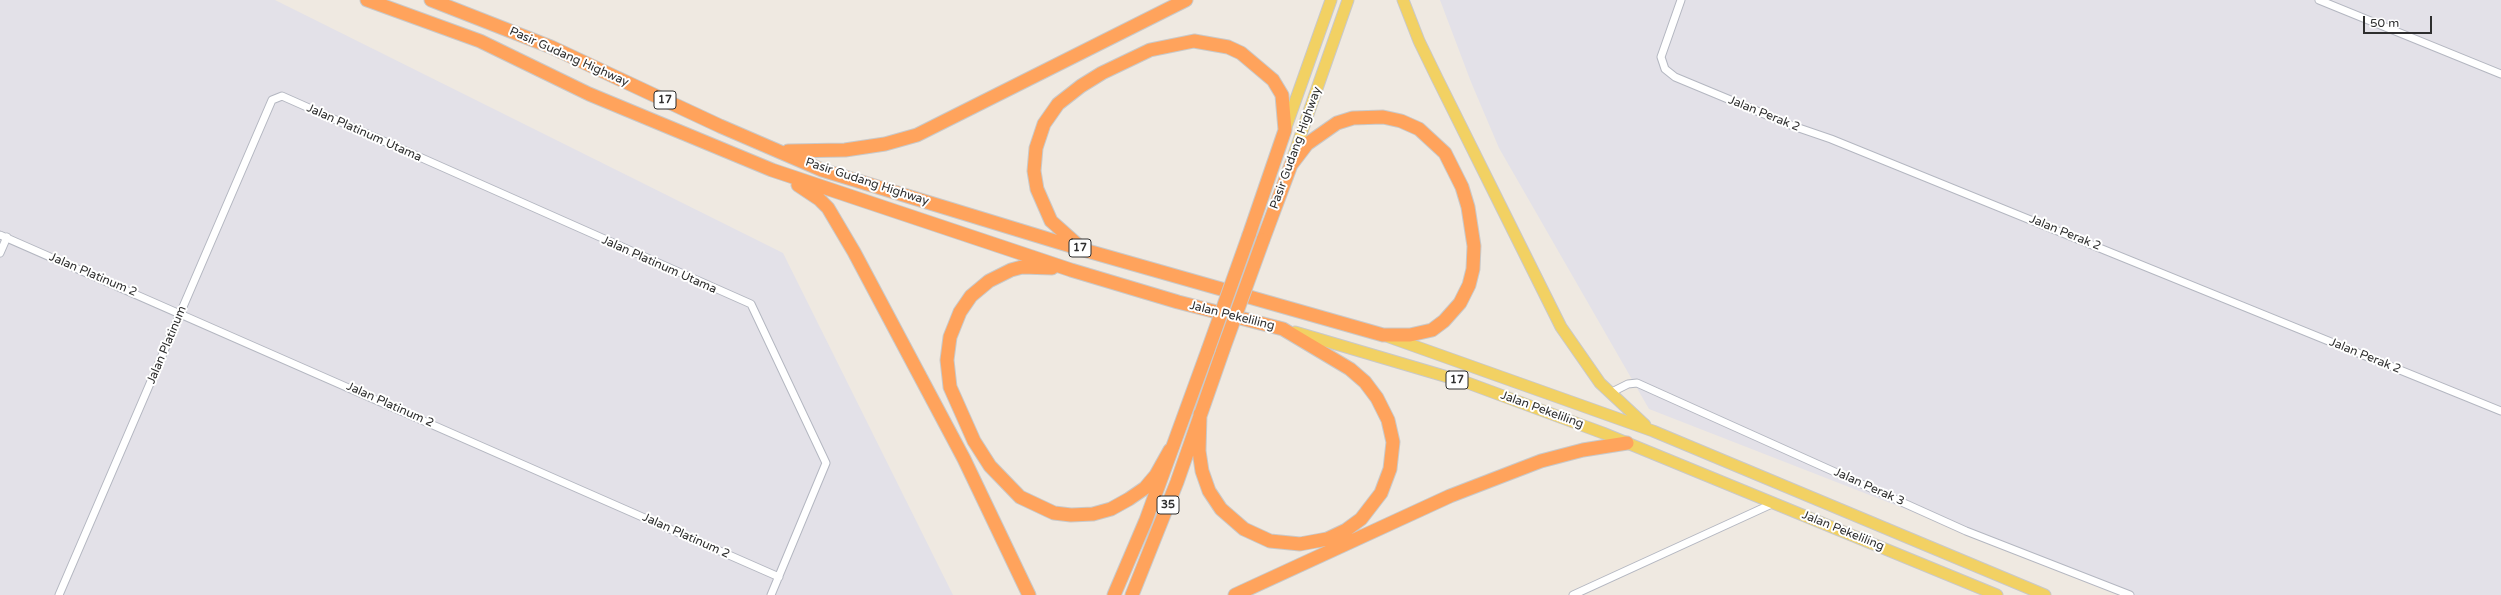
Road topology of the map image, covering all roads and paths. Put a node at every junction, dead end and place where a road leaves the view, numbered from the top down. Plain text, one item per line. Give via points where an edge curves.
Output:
1 (367, 0) edge
2 (432, 0) edge
3 (1186, 0) edge
4 (1332, 0) edge
5 (1348, 0) edge
6 (1403, 0) edge
7 (1681, 0) edge
8 (2320, 0) edge
9 (2501, 74) edge
10 (277, 96) joint
11 (1285, 130) junction
12 (780, 150) junction
13 (1291, 165) junction
14 (772, 170) junction
15 (3, 236) edge
16 (1084, 250) junction
17 (0, 253) edge
18 (1071, 270) junction
19 (181, 312) junction
20 (1282, 329) junction
21 (1383, 335) junction
22 (1610, 394) junction
23 (2501, 410) edge
24 (1200, 414) junction
25 (1653, 431) junction
26 (1627, 443) junction
27 (1170, 450) junction
28 (1774, 503) junction
29 (779, 577) junction
30 (59, 595) edge
31 (771, 595) edge
32 (1029, 595) edge
33 (1114, 595) edge
34 (1132, 595) edge
35 (1234, 595) edge
36 (1573, 595) edge
37 (1997, 595) edge
38 (2045, 595) edge
39 (2130, 595) edge

1 - 14 highway, Pasir Gudang Highway / 17 via 480,41 589,94
2 - 12 highway, Pasir Gudang Highway / 17 via 551,47 720,126
3 - 12 highway via 917,134 884,144 845,150
4 - 11 main road, Pasir Gudang Highway
5 - 13 main road, Pasir Gudang Highway
6 - 22 main road via 1434,72 1561,327
7 - 23 street, Jalan Perak 2 via 1662,50 1664,69 1675,77
8 - 9 street
10 - 19 street, Jalan Platinum via 272,100
10 - 29 street, Jalan Platinum Utama via 282,96 751,304 826,463
11 - 16 highway via 1282,95 1273,80 1240,54 1209,42 1194,41 1150,50 1086,82 1058,104 1044,124 1036,148 1034,171 1037,189 1051,221
11 - 27 highway, Pasir Gudang Highway, bridge via 1250,235
12 - 16 highway, Pasir Gudang Highway / 17 via 822,170
13 - 21 highway, Pasir Gudang Highway via 1307,144 1324,130 1353,118 1368,116 1384,117 1412,126 1432,139 1445,153 1462,187 1472,227 1473,269 1469,285 1453,311 1432,330
13 - 24 highway, Pasir Gudang Highway, bridge
14 - 18 highway, Pasir Gudang Highway / 17
14 - 32 highway via 819,198 835,219 964,459
15 - 17 street
15 - 19 street, Jalan Platinum 2
16 - 21 highway, Pasir Gudang Highway / 17
18 - 20 highway, Jalan Pekeliling / 17 via 1178,302
18 - 27 highway via 1027,267 1011,270 989,281 971,296 960,312 950,336 947,360 950,386 974,441 990,466 1020,497 1054,513 1071,515 1093,514 1111,509 1129,499 1145,488 1156,475
19 - 29 street, Jalan Platinum 2
19 - 30 street, Jalan Platinum
20 - 24 highway via 1350,369 1365,382 1377,398 1388,420 1393,442 1390,469 1381,493 1362,519 1327,539 1300,544 1270,541 1244,529 1221,509 1202,471 1199,451
20 - 26 main road, Jalan Pekeliling / 17 via 1468,383
21 - 25 main road, Jalan Pekeliling via 1474,365
22 - 25 main road
22 - 39 street, Jalan Perak 3 via 1628,384 1637,383 1966,531
24 - 34 highway, 35 via 1175,489
25 - 38 main road, Jalan Pekeliling
26 - 28 main road, Jalan Pekeliling
26 - 35 highway via 1583,450 1541,461 1450,496
27 - 33 highway, 35 via 1146,520
28 - 36 street
28 - 37 main road, Jalan Pekeliling
29 - 31 street, Jalan Platinum Utama

